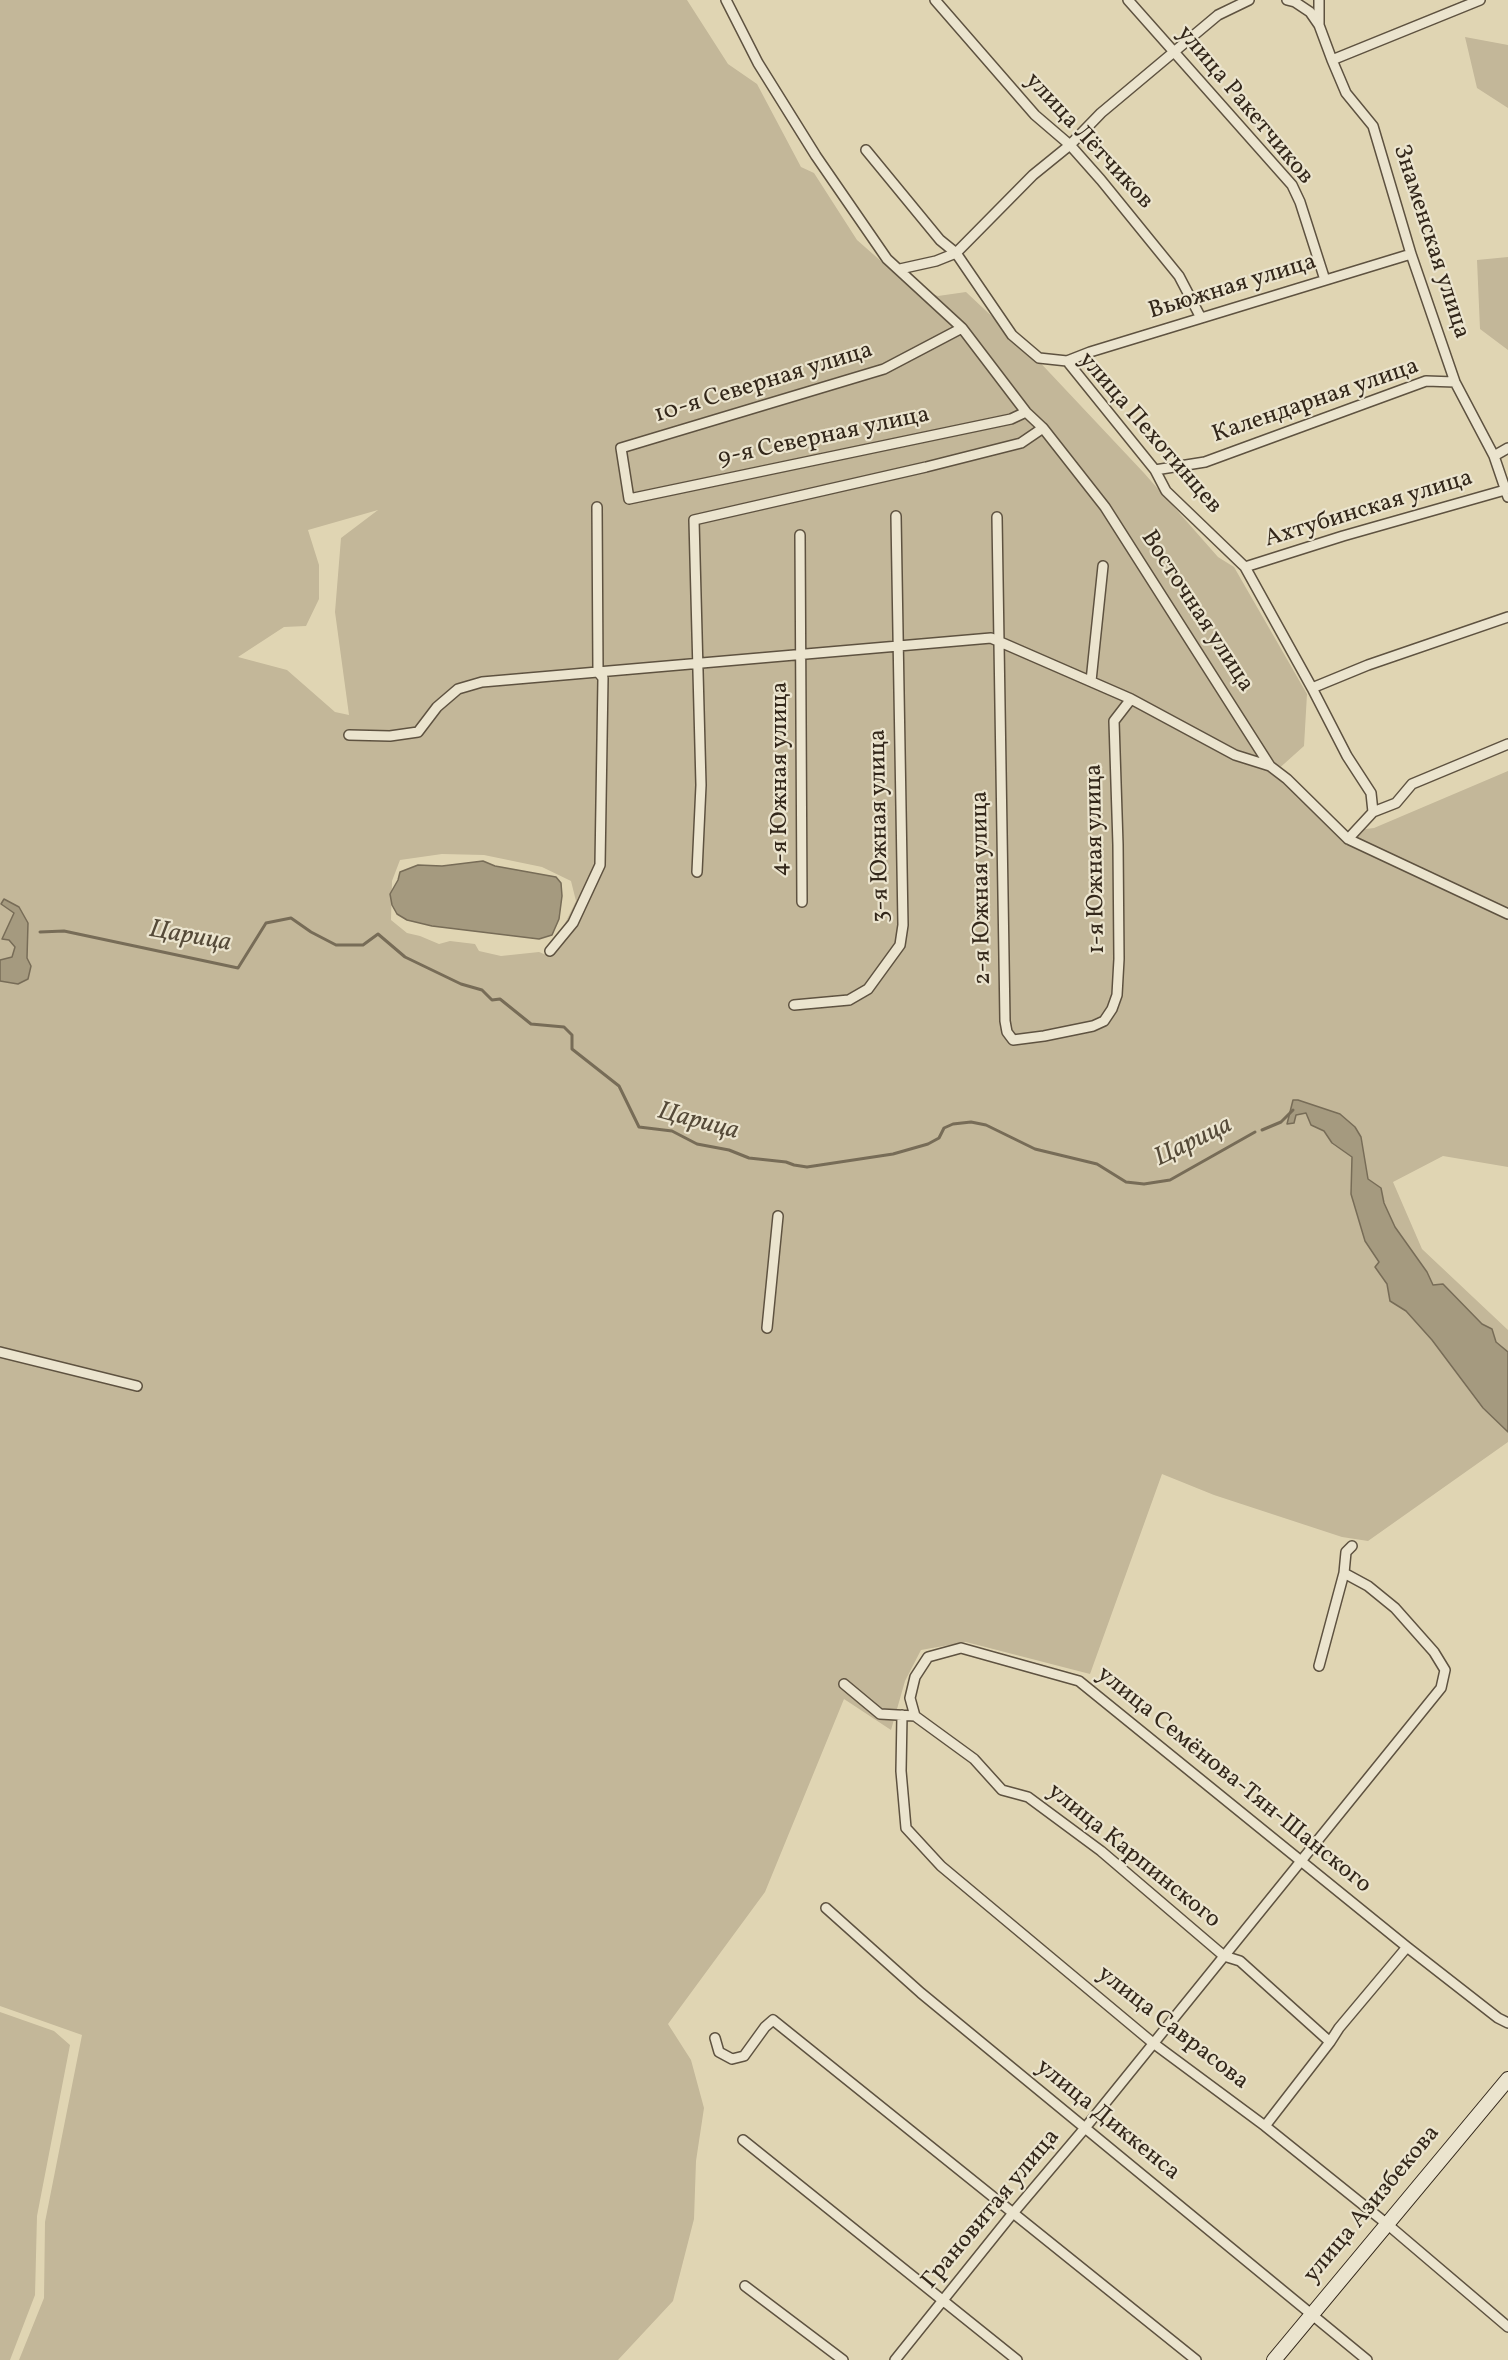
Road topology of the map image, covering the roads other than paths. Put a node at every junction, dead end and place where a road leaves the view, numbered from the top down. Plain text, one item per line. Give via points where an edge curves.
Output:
1 (726, 0) edge
2 (935, 0) edge
3 (1128, 0) edge
4 (1249, 0) edge
5 (1287, 0) edge
6 (1319, 0) edge
7 (1480, 0) edge
8 (1319, 25) junction
9 (1174, 52) junction
10 (1332, 60) junction
11 (1070, 145) junction
12 (866, 150) dead end
13 (956, 253) junction
14 (1411, 254) junction
15 (900, 269) junction
16 (1325, 280) junction
17 (1201, 318) junction
18 (962, 328) junction
19 (1067, 361) junction
20 (1455, 382) junction
21 (1026, 412) junction
22 (1043, 428) junction
23 (1508, 448) edge
24 (1494, 456) junction
25 (1155, 470) junction
26 (1506, 494) edge
27 (629, 499) joint
28 (597, 507) dead end
29 (896, 516) dead end
30 (997, 517) dead end
31 (800, 535) dead end
32 (1103, 566) dead end
33 (1245, 567) junction
34 (1508, 616) edge
35 (997, 641) junction
36 (897, 645) junction
37 (800, 655) junction
38 (698, 663) junction
39 (598, 672) junction
40 (1091, 681) junction
41 (1312, 688) junction
42 (1131, 699) junction
43 (349, 735) dead end
44 (1508, 744) edge
45 (1270, 766) junction
46 (1373, 812) junction
47 (1348, 839) junction
48 (697, 872) dead end
49 (802, 902) dead end
50 (1508, 914) edge
51 (550, 951) dead end
52 (794, 1005) dead end
53 (1104, 1021) joint
54 (778, 1216) dead end
55 (766, 1328) dead end
56 (0, 1352) edge
57 (137, 1386) dead end
58 (1352, 1546) dead end
59 (1344, 1573) junction
60 (1318, 1666) dead end
61 (844, 1684) dead end
62 (902, 1715) junction
63 (915, 1716) junction
64 (1301, 1861) junction
65 (826, 1908) dead end
66 (1407, 1947) junction
67 (1224, 1956) junction
68 (1508, 2023) edge
69 (715, 2038) dead end
70 (1330, 2042) junction
71 (1153, 2043) junction
72 (1508, 2079) edge
73 (1265, 2126) junction
74 (1085, 2128) junction
75 (743, 2140) dead end
76 (1013, 2213) junction
77 (1387, 2224) junction
78 (745, 2286) dead end
79 (942, 2301) junction
80 (1312, 2314) junction
81 (1508, 2327) edge
82 (843, 2360) edge
83 (895, 2360) edge
84 (1017, 2360) edge
85 (1196, 2360) edge
86 (1274, 2360) edge
87 (1367, 2360) edge

1 - 15 street, Восточная улица via 758,63 816,156 887,259
2 - 11 street, улица Лётчиков via 1035,115
3 - 9 street, улица Ракетчиков
4 - 9 street via 1218,15
5 - 8 street via 1310,12
6 - 8 street, Знаменская улица
7 - 10 street
8 - 10 street, Знаменская улица
9 - 11 street via 1101,113
9 - 16 street, улица Ракетчиков via 1292,185
10 - 14 street, Знаменская улица via 1346,93 1373,126
11 - 13 street via 1032,175
11 - 17 street, улица Лётчиков via 1162,253
12 - 13 street, улица Пехотинцев via 940,240
13 - 15 street
13 - 19 street, улица Пехотинцев via 1012,335 1039,358
14 - 16 street, Вьюжная улица
14 - 20 street, Знаменская улица
15 - 18 street, Восточная улица
16 - 17 street, Вьюжная улица
17 - 19 street, Вьюжная улица
18 - 21 street, Восточная улица
18 - 27 street, 10-я Северная улица via 884,369 621,447
19 - 25 street, улица Пехотинцев
20 - 24 street, Знаменская улица
20 - 25 street, Календарная улица via 1426,381 1205,462
21 - 22 street, Восточная улица
21 - 27 street, 9-я Северная улица via 1011,419
22 - 38 street via 1021,443 694,520
22 - 45 street, Восточная улица via 1106,507
23 - 24 street
24 - 26 street, Знаменская улица
25 - 33 street, улица Пехотинцев via 1166,490
26 - 33 street, Ахтубинская улица via 1343,536
28 - 39 street
29 - 36 street, 3-я Южная улица
30 - 35 street
31 - 37 street, 4-я Южная улица
32 - 40 street
33 - 41 street, улица Пехотинцев
34 - 41 street
35 - 36 street via 991,638
35 - 40 street
35 - 53 street, 2-я Южная улица via 1007,1032 1013,1040
36 - 37 street
36 - 52 street, 3-я Южная улица via 903,925 900,945 868,989 849,1000
37 - 38 street
37 - 49 street, 4-я Южная улица
38 - 39 street
38 - 48 street via 701,785
39 - 43 street via 482,682 458,689 437,707 418,732
39 - 51 street via 603,678 600,865 573,923
40 - 42 street
41 - 46 street, улица Пехотинцев via 1371,793
42 - 45 street via 1235,755
42 - 53 street, 1-я Южная улица via 1114,721 1119,959 1117,995
44 - 46 street via 1412,784 1396,803
45 - 47 street, Восточная улица
46 - 47 street
47 - 50 street, Восточная улица
54 - 55 street
56 - 57 street
58 - 59 street via 1346,1552
59 - 60 street
59 - 64 street, Грановитая улица via 1395,1608 1445,1670 1441,1688
61 - 62 street via 880,1714
62 - 63 street
62 - 71 street, улица Саврасова via 906,1828 941,1866
63 - 64 street, улица Семёнова-Тян-Шанского via 910,1698 915,1677 928,1657 961,1648 1079,1681
63 - 67 street, улица Карпинского via 974,1759 1002,1790 1028,1797 1101,1851
64 - 66 street, улица Семёнова-Тян-Шанского
64 - 67 street, Грановитая улица
65 - 74 street, улица Диккенса via 921,1993
66 - 68 street, улица Семёнова-Тян-Шанского
66 - 70 street
67 - 70 street, улица Карпинского via 1240,1961
67 - 71 street, Грановитая улица
69 - 76 street via 719,2052 732,2059 744,2056 772,2020
70 - 73 street
71 - 73 street, улица Саврасова
71 - 74 street, Грановитая улица
72 - 77 main road, улица Азизбекова
73 - 77 street, улица Саврасова
74 - 76 street, Грановитая улица
74 - 80 street, улица Диккенса
75 - 79 street
76 - 79 street, Грановитая улица
76 - 85 street
77 - 80 main road, улица Азизбекова
77 - 81 street, улица Саврасова
78 - 82 street
79 - 83 street, Грановитая улица
79 - 84 street
80 - 86 main road, улица Азизбекова
80 - 87 street, улица Диккенса

